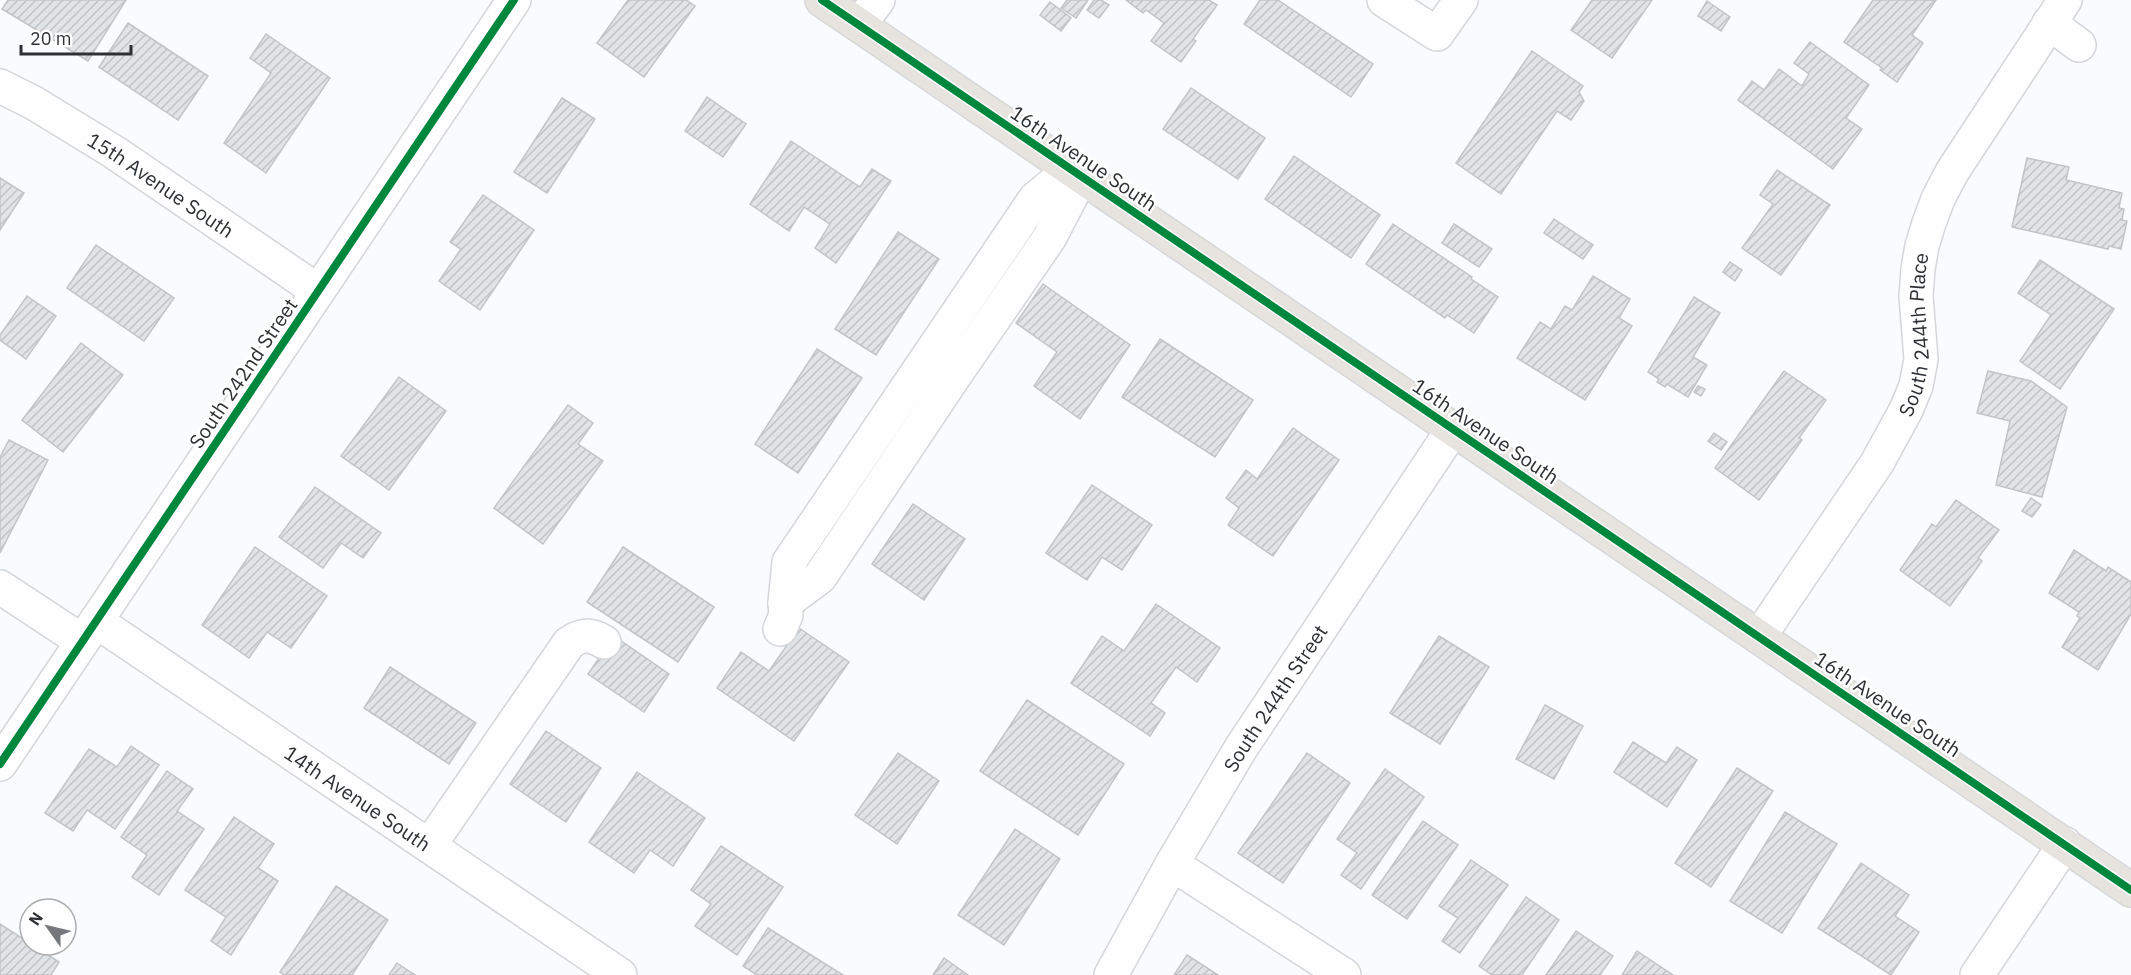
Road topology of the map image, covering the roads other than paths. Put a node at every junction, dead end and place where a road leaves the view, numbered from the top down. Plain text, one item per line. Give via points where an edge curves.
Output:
1 (514, 0) edge
2 (822, 0) edge
3 (1384, 0) edge
4 (1461, 0) edge
5 (2057, 11) edge
6 (868, 13) edge
7 (2079, 45) dead end
8 (0, 86) edge
9 (1076, 173) junction
10 (318, 291) junction
11 (1453, 429) junction
12 (0, 587) edge
13 (783, 616) dead end
14 (89, 631) junction
15 (1760, 637) junction
16 (603, 642) dead end
17 (0, 764) edge
18 (2065, 844) junction
19 (429, 846) junction
20 (1172, 864) junction
21 (2131, 890) edge
22 (620, 975) edge
23 (1112, 975) edge
24 (1344, 975) edge
25 (1977, 975) edge

1 - 10 street, South 242nd Street
2 - 6 main road, 16th Avenue South
3 - 4 street via 1437,34
5 - 7 street, South 244th Place
5 - 15 street, South 244th Place via 1952,172 1932,215 1918,269 1921,359 1917,386 1906,410 1877,463
6 - 9 main road, 16th Avenue South
8 - 10 street, 15th Avenue South via 114,152
9 - 11 main road, 16th Avenue South
9 - 13 street via 1035,199 789,562
10 - 14 street, South 242nd Street
11 - 15 main road, 16th Avenue South
11 - 20 street, South 244th Street via 1240,747
12 - 14 street, 14th Avenue South
14 - 17 street, South 242nd Street
14 - 19 street, 14th Avenue South
15 - 18 main road, 16th Avenue South
16 - 19 street via 581,635 569,643
18 - 21 main road, 16th Avenue South
18 - 25 street
19 - 22 street, 14th Avenue South
20 - 23 street, South 244th Street
20 - 24 street

